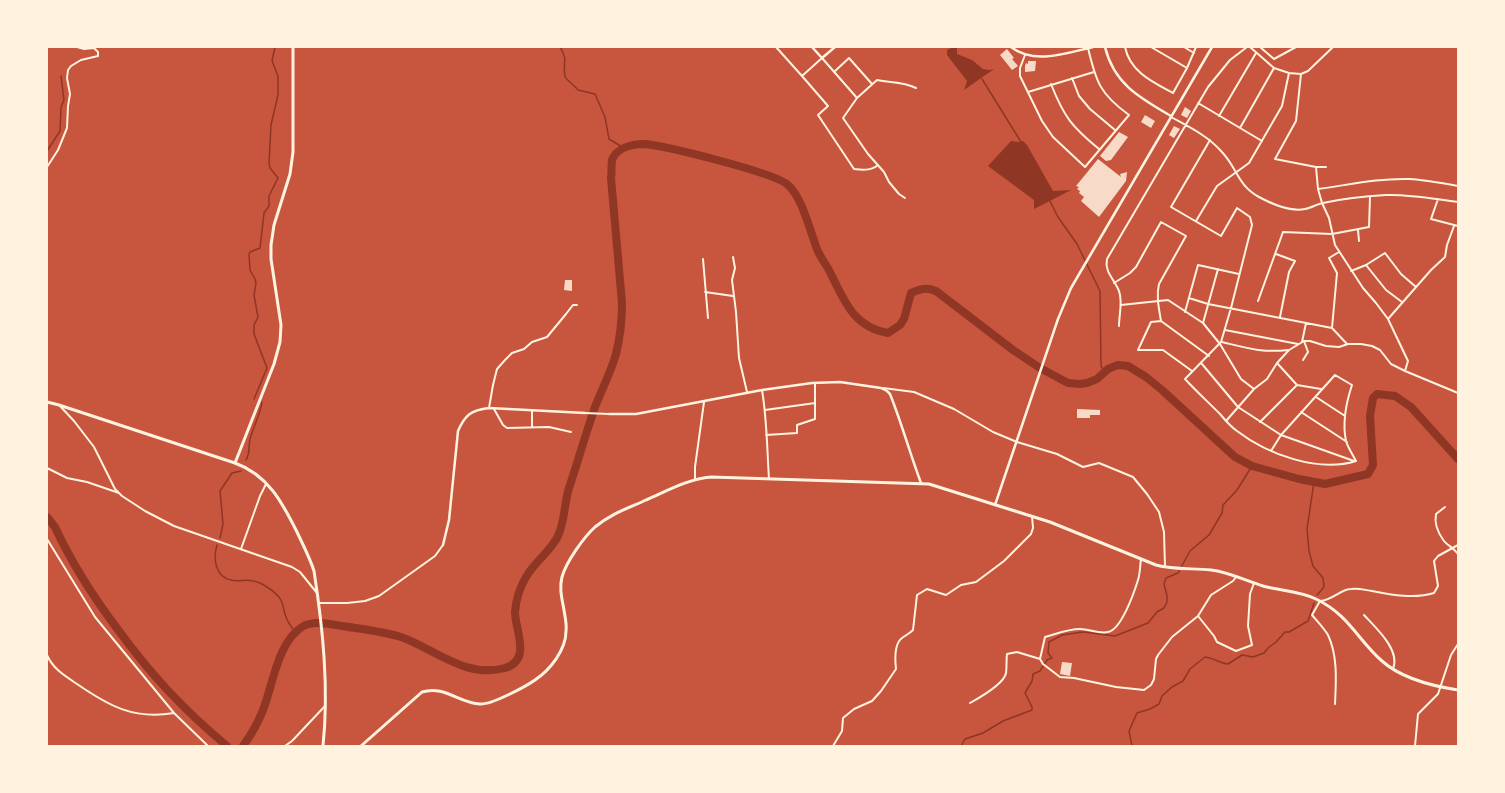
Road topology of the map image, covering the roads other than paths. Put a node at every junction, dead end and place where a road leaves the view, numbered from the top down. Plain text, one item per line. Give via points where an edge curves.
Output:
1 (76, 47) edge
2 (292, 47) edge
3 (776, 47) edge
4 (812, 47) edge
5 (835, 47) edge
6 (1012, 47) edge
7 (1093, 47) edge
8 (1105, 47) edge
9 (1126, 47) edge
10 (1151, 47) edge
11 (1184, 47) edge
12 (1196, 47) edge
13 (1212, 47) edge
14 (1247, 47) edge
15 (1250, 47) edge
16 (1260, 47) edge
17 (1296, 47) edge
18 (1333, 47) edge
19 (1088, 48) edge
20 (1257, 52) junction
21 (1194, 53) junction
22 (1025, 55) junction
23 (822, 58) junction
24 (1187, 68) junction
25 (1274, 68) junction
26 (834, 72) junction
27 (1094, 72) junction
28 (1289, 73) junction
29 (1301, 74) junction
30 (802, 76) junction
31 (1072, 78) junction
32 (872, 84) junction
33 (1051, 84) junction
34 (916, 88) dead end
35 (1028, 92) junction
36 (857, 98) junction
37 (1198, 103) junction
38 (1171, 116) junction
39 (1219, 116) junction
40 (1186, 125) junction
41 (1240, 128) junction
42 (1115, 130) junction
43 (1210, 140) junction
44 (1262, 141) junction
45 (1100, 149) junction
46 (878, 165) junction
47 (47, 167) edge
48 (1316, 167) junction
49 (1326, 167) dead end
50 (1236, 174) junction
51 (1458, 186) edge
52 (1318, 189) junction
53 (1370, 197) junction
54 (905, 198) dead end
55 (1438, 199) junction
56 (1458, 202) edge
57 (1322, 203) junction
58 (1196, 221) junction
59 (1454, 226) junction
60 (1458, 226) edge
61 (1358, 230) junction
62 (1332, 234) junction
63 (1359, 241) dead end
64 (1339, 252) junction
65 (1276, 254) junction
66 (734, 257) dead end
67 (703, 259) dead end
68 (1366, 265) junction
69 (1218, 269) junction
70 (1351, 270) junction
71 (1239, 274) junction
72 (1114, 283) junction
73 (1416, 287) junction
74 (705, 292) junction
75 (734, 296) junction
76 (1189, 298) junction
77 (1158, 300) junction
78 (1258, 301) dead end
79 (1402, 303) junction
80 (1208, 304) junction
81 (577, 305) dead end
82 (1120, 305) junction
83 (1232, 308) junction
84 (1185, 312) junction
85 (1280, 317) junction
86 (708, 318) dead end
87 (1388, 318) junction
88 (1161, 321) junction
89 (1203, 323) junction
90 (1306, 323) junction
91 (1119, 326) dead end
92 (1332, 328) junction
93 (1225, 330) junction
94 (1303, 342) junction
95 (1221, 343) junction
96 (1298, 344) junction
97 (1348, 344) junction
98 (1289, 350) junction
99 (1209, 356) junction
100 (1302, 360) dead end
101 (1277, 363) junction
102 (1201, 364) junction
103 (1405, 371) junction
104 (1192, 372) junction
105 (815, 383) junction
106 (1297, 385) junction
107 (881, 388) junction
108 (1254, 389) junction
109 (1321, 389) junction
110 (762, 390) junction
111 (747, 392) junction
112 (1458, 393) edge
113 (1316, 397) junction
114 (47, 402) edge
115 (704, 402) junction
116 (815, 403) junction
117 (59, 405) junction
118 (1238, 407) junction
119 (489, 408) junction
120 (494, 408) junction
121 (532, 410) junction
122 (765, 410) junction
123 (1301, 412) junction
124 (585, 413) joint
125 (609, 414) joint
126 (1345, 416) junction
127 (1226, 421) junction
128 (1260, 422) junction
129 (532, 427) junction
130 (571, 432) dead end
131 (766, 435) junction
132 (1281, 436) junction
133 (1016, 442) junction
134 (1347, 442) junction
135 (1271, 451) junction
136 (1356, 461) junction
137 (235, 463) junction
138 (47, 468) edge
139 (769, 479) junction
140 (695, 480) junction
141 (267, 483) junction
142 (921, 483) junction
143 (119, 493) junction
144 (995, 505) junction
145 (1445, 507) dead end
146 (1032, 516) junction
147 (47, 539) edge
148 (443, 545) joint
149 (1458, 545) edge
150 (1454, 548) junction
151 (241, 549) junction
152 (1458, 554) edge
153 (1141, 559) junction
154 (1165, 567) junction
155 (1236, 577) junction
156 (1254, 583) junction
157 (318, 594) junction
158 (1320, 601) junction
159 (319, 605) junction
160 (1364, 615) dead end
161 (1198, 616) junction
162 (1458, 644) edge
163 (47, 655) edge
164 (1040, 659) junction
165 (1393, 669) junction
166 (1441, 687) junction
167 (1458, 690) edge
168 (970, 703) dead end
169 (326, 704) junction
170 (1335, 704) dead end
171 (174, 713) junction
172 (208, 746) edge
173 (285, 746) edge
174 (323, 746) edge
175 (361, 746) edge
176 (833, 746) edge
177 (1415, 746) edge

1 - 47 street via 94,48 98,56 81,60 68,70 70,94 67,128 58,150
2 - 137 main road via 290,174 274,225 271,245 281,325 280,342 274,364
3 - 30 street
4 - 23 street
5 - 23 street
6 - 22 street
7 - 19 street
8 - 38 street via 1115,72 1125,84 1141,98
9 - 24 street via 1132,65 1140,73 1173,94
10 - 24 street
11 - 21 street
12 - 21 street
13 - 38 street
14 - 37 street via 1230,60
15 - 20 street
16 - 17 street via 1274,59
18 - 29 street via 1308,71
19 - 22 street via 1040,57
19 - 27 street
20 - 25 street
20 - 39 street
21 - 24 street
22 - 35 street via 1020,76
23 - 26 street
23 - 30 street
25 - 28 street
25 - 41 street
26 - 32 street via 850,58
26 - 36 street
27 - 31 street
27 - 42 street via 1108,96 1129,115
28 - 29 street
28 - 44 street via 1282,106
29 - 48 street via 1296,121 1275,159
30 - 46 street via 828,106 818,115 854,169 863,170
31 - 33 street
31 - 42 street via 1080,96 1090,109
32 - 34 street via 877,80 905,83
32 - 36 street
33 - 35 street
33 - 45 street via 1068,120
35 - 45 street via 1053,137 1085,167
36 - 46 street via 843,118
37 - 39 street
37 - 40 street
38 - 40 street
38 - 133 street via 1080,271 1063,305
39 - 41 street
40 - 43 street
40 - 72 street via 1107,259 1106,266
41 - 44 street
42 - 45 street
43 - 50 street via 1222,151
43 - 58 street via 1171,207
44 - 50 street via 1249,163
46 - 54 street via 889,182
48 - 49 street
48 - 52 street
50 - 57 street via 1247,190 1276,205 1304,209
50 - 58 street via 1217,186
51 - 52 street via 1409,179 1379,180
52 - 57 street
53 - 55 street via 1409,194
53 - 57 street
53 - 61 street via 1369,227
55 - 56 street
55 - 59 street via 1432,219
57 - 62 street via 1329,218
58 - 71 street via 1221,236 1237,208 1250,217 1252,225
59 - 60 street
59 - 73 street via 1445,256
61 - 62 street
61 - 63 street
62 - 64 street
62 - 65 street via 1283,232
64 - 70 street
64 - 92 street via 1329,258 1337,273
65 - 78 street
65 - 85 street via 1295,261 1289,272
66 - 75 street
67 - 74 street
68 - 70 street
68 - 73 street via 1385,253 1401,274
68 - 79 street via 1386,290
69 - 71 street
69 - 76 street via 1198,264
69 - 80 street
70 - 87 street
71 - 83 street
72 - 77 street via 1136,267 1161,222 1186,236 1159,284
72 - 82 street via 1119,291
73 - 79 street
74 - 75 street
74 - 86 street
75 - 111 street via 739,358
76 - 80 street
76 - 84 street
77 - 82 street
77 - 84 street via 1168,300
77 - 88 street
79 - 87 street
80 - 83 street
80 - 89 street
81 - 119 street via 573,305 547,337 512,353 497,369
82 - 91 street
83 - 85 street
83 - 93 street
84 - 89 street
85 - 90 street
87 - 103 street via 1408,361
88 - 99 street
88 - 104 street via 1151,322 1138,350 1163,350
89 - 95 street
90 - 92 street
90 - 94 street
92 - 97 street
93 - 95 street
93 - 96 street
94 - 96 street
94 - 97 street via 1339,347
94 - 100 street via 1308,352
95 - 98 street via 1270,352
95 - 99 street
95 - 108 street via 1241,379
96 - 98 street
97 - 103 street via 1372,346 1380,350 1391,364
98 - 101 street
99 - 102 street
101 - 106 street
101 - 108 street via 1267,379
102 - 104 street
102 - 118 street
103 - 112 street
104 - 127 street via 1185,379
105 - 107 street via 840,382
105 - 110 street
105 - 116 street
106 - 109 street
106 - 128 street
107 - 133 street via 914,392 954,409
107 - 142 street via 887,391 892,400
108 - 118 street
109 - 113 street
109 - 126 street via 1335,375 1352,385
110 - 111 street
110 - 122 street
111 - 115 street
113 - 123 street
113 - 126 street
114 - 117 main road
115 - 125 street via 636,414
115 - 140 street via 694,466
116 - 122 street
116 - 131 street via 815,420 798,425 797,433
117 - 137 main road
117 - 143 street via 94,447
118 - 127 street
118 - 128 street
119 - 120 street
119 - 148 street via 470,413 458,431 449,520
120 - 121 street
120 - 129 street via 507,428
121 - 124 street
121 - 129 street
122 - 131 street
123 - 132 street
123 - 134 street
124 - 125 street
126 - 134 street
127 - 135 street via 1236,431
128 - 132 street
129 - 130 street via 549,427
131 - 139 street
132 - 135 street
132 - 136 street
133 - 144 street
133 - 154 street via 1057,454 1083,467 1099,463 1133,477 1159,512 1164,532
134 - 136 street
135 - 136 street via 1308,463 1347,464
137 - 141 main road via 256,473
138 - 143 street via 67,478
139 - 140 main road via 711,477
139 - 142 main road
140 - 175 main road via 608,518 588,534 571,558 563,575 561,589 566,638 557,658 541,676 518,690 484,704 441,691 422,692
141 - 151 street
141 - 157 main road via 278,497 310,560
142 - 144 main road via 936,485
143 - 151 street via 145,511 174,526
144 - 146 main road
145 - 150 street via 1436,514 1434,522 1445,542
146 - 153 main road
146 - 176 street via 1031,534 1004,561 976,582 961,585 946,595 927,589 917,595 913,630 899,642 895,658 896,669 872,701 854,709 843,718 842,731
147 - 171 street via 95,617
148 - 159 street via 435,556 379,596 365,601
149 - 150 street
150 - 152 street
150 - 158 street via 1438,556 1434,561 1438,586 1434,593 1395,595 1353,588 1346,589 1328,600
151 - 157 street via 297,569
153 - 154 main road
153 - 164 street via 1138,579 1129,605 1114,629 1108,632 1078,629 1045,638
154 - 155 main road via 1210,570
155 - 156 main road
155 - 161 street via 1210,596
156 - 158 main road
156 - 161 street via 1250,594 1248,626 1252,646 1236,651 1217,642
157 - 159 main road
158 - 165 main road via 1346,620 1378,657
158 - 170 street via 1312,615 1328,634 1334,653
159 - 169 main road
160 - 165 street via 1385,637 1393,655
161 - 164 street via 1168,641 1156,659 1154,679 1144,690 1060,677
162 - 166 street via 1451,655
163 - 171 street via 57,670 108,704 142,715 159,716
164 - 168 street via 1017,652 1007,654 1005,678
165 - 166 main road via 1408,677
166 - 167 main road
166 - 177 street via 1435,698 1418,714
169 - 173 street
169 - 174 main road
171 - 172 street

